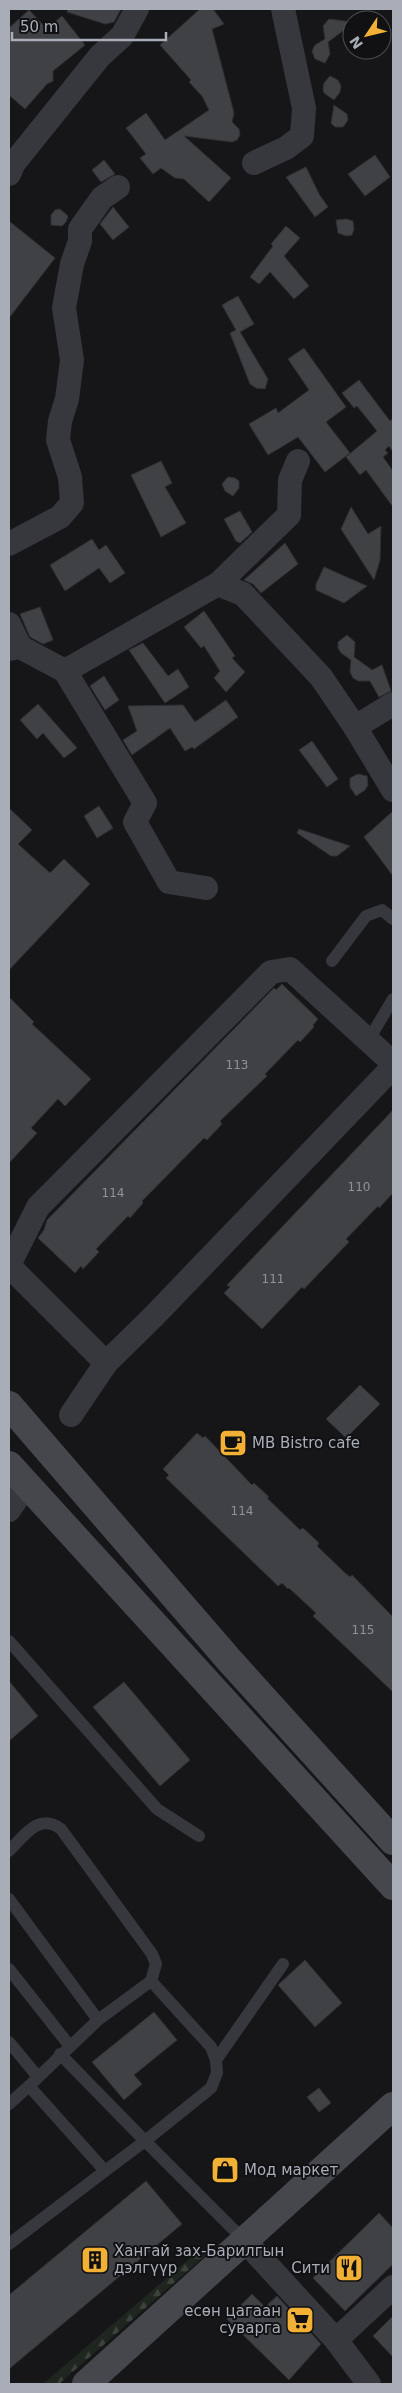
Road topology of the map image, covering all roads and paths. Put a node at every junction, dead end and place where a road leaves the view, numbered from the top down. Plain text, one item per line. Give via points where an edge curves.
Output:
1 (137, 9) edge
2 (283, 9) edge
3 (254, 163) dead end
4 (9, 174) edge
5 (118, 187) dead end
6 (298, 461) dead end
7 (9, 544) edge
8 (218, 584) junction
9 (9, 624) edge
10 (14, 648) edge
11 (65, 671) junction
12 (393, 704) edge
13 (355, 727) junction
14 (393, 790) edge
15 (206, 888) dead end
16 (393, 919) edge
17 (332, 961) dead end
18 (393, 999) edge
19 (368, 1041) junction
20 (393, 1063) edge
21 (393, 1067) edge
22 (106, 1363) junction
23 (9, 1405) edge
24 (71, 1415) dead end
25 (17, 1475) edge
26 (9, 1510) edge
27 (9, 1641) edge
28 (199, 1836) dead end
29 (393, 1841) edge
30 (9, 1851) edge
31 (393, 1886) edge
32 (9, 1898) edge
33 (283, 1964) dead end
34 (9, 1970) edge
35 (151, 1981) junction
36 (98, 2020) junction
37 (9, 2042) edge
38 (65, 2050) junction
39 (216, 2060) junction
40 (38, 2077) junction
41 (29, 2086) junction
42 (9, 2104) edge
43 (393, 2106) edge
44 (145, 2141) junction
45 (105, 2171) junction
46 (245, 2241) junction
47 (9, 2244) edge
48 (393, 2288) edge
49 (336, 2340) junction
50 (86, 2384) edge
51 (370, 2384) edge

1 - 4 street via 122,36 100,56 14,163
2 - 3 street via 304,108 302,136 286,148
5 - 7 street via 102,198 80,229 64,308 72,360 58,440 70,477 72,503 60,517
6 - 8 street via 290,480 289,515
8 - 11 street
8 - 13 street via 243,594 321,676
9 - 10 street
10 - 11 street
11 - 15 street via 145,803 135,822 169,882
12 - 13 street
13 - 14 street
16 - 17 lane via 382,910 366,916
18 - 19 lane
19 - 20 street
19 - 22 street via 290,969 271,972 38,1207 12,1259 11,1268
21 - 22 street
22 - 24 street
23 - 29 main road via 230,1661
25 - 26 street
25 - 31 main road
27 - 28 lane via 157,1809
30 - 35 lane via 37,1824 46,1821 61,1829 152,1954 156,1964
32 - 36 lane
33 - 39 lane
34 - 38 lane
35 - 36 lane
35 - 39 lane via 211,2047
36 - 38 lane
37 - 40 lane
38 - 40 lane
38 - 44 lane
39 - 44 lane via 217,2073 211,2088
40 - 41 lane
41 - 42 lane
41 - 45 lane
43 - 46 main road
44 - 45 lane
44 - 46 lane
45 - 47 lane
46 - 49 street
46 - 50 main road
48 - 49 street
49 - 51 street

